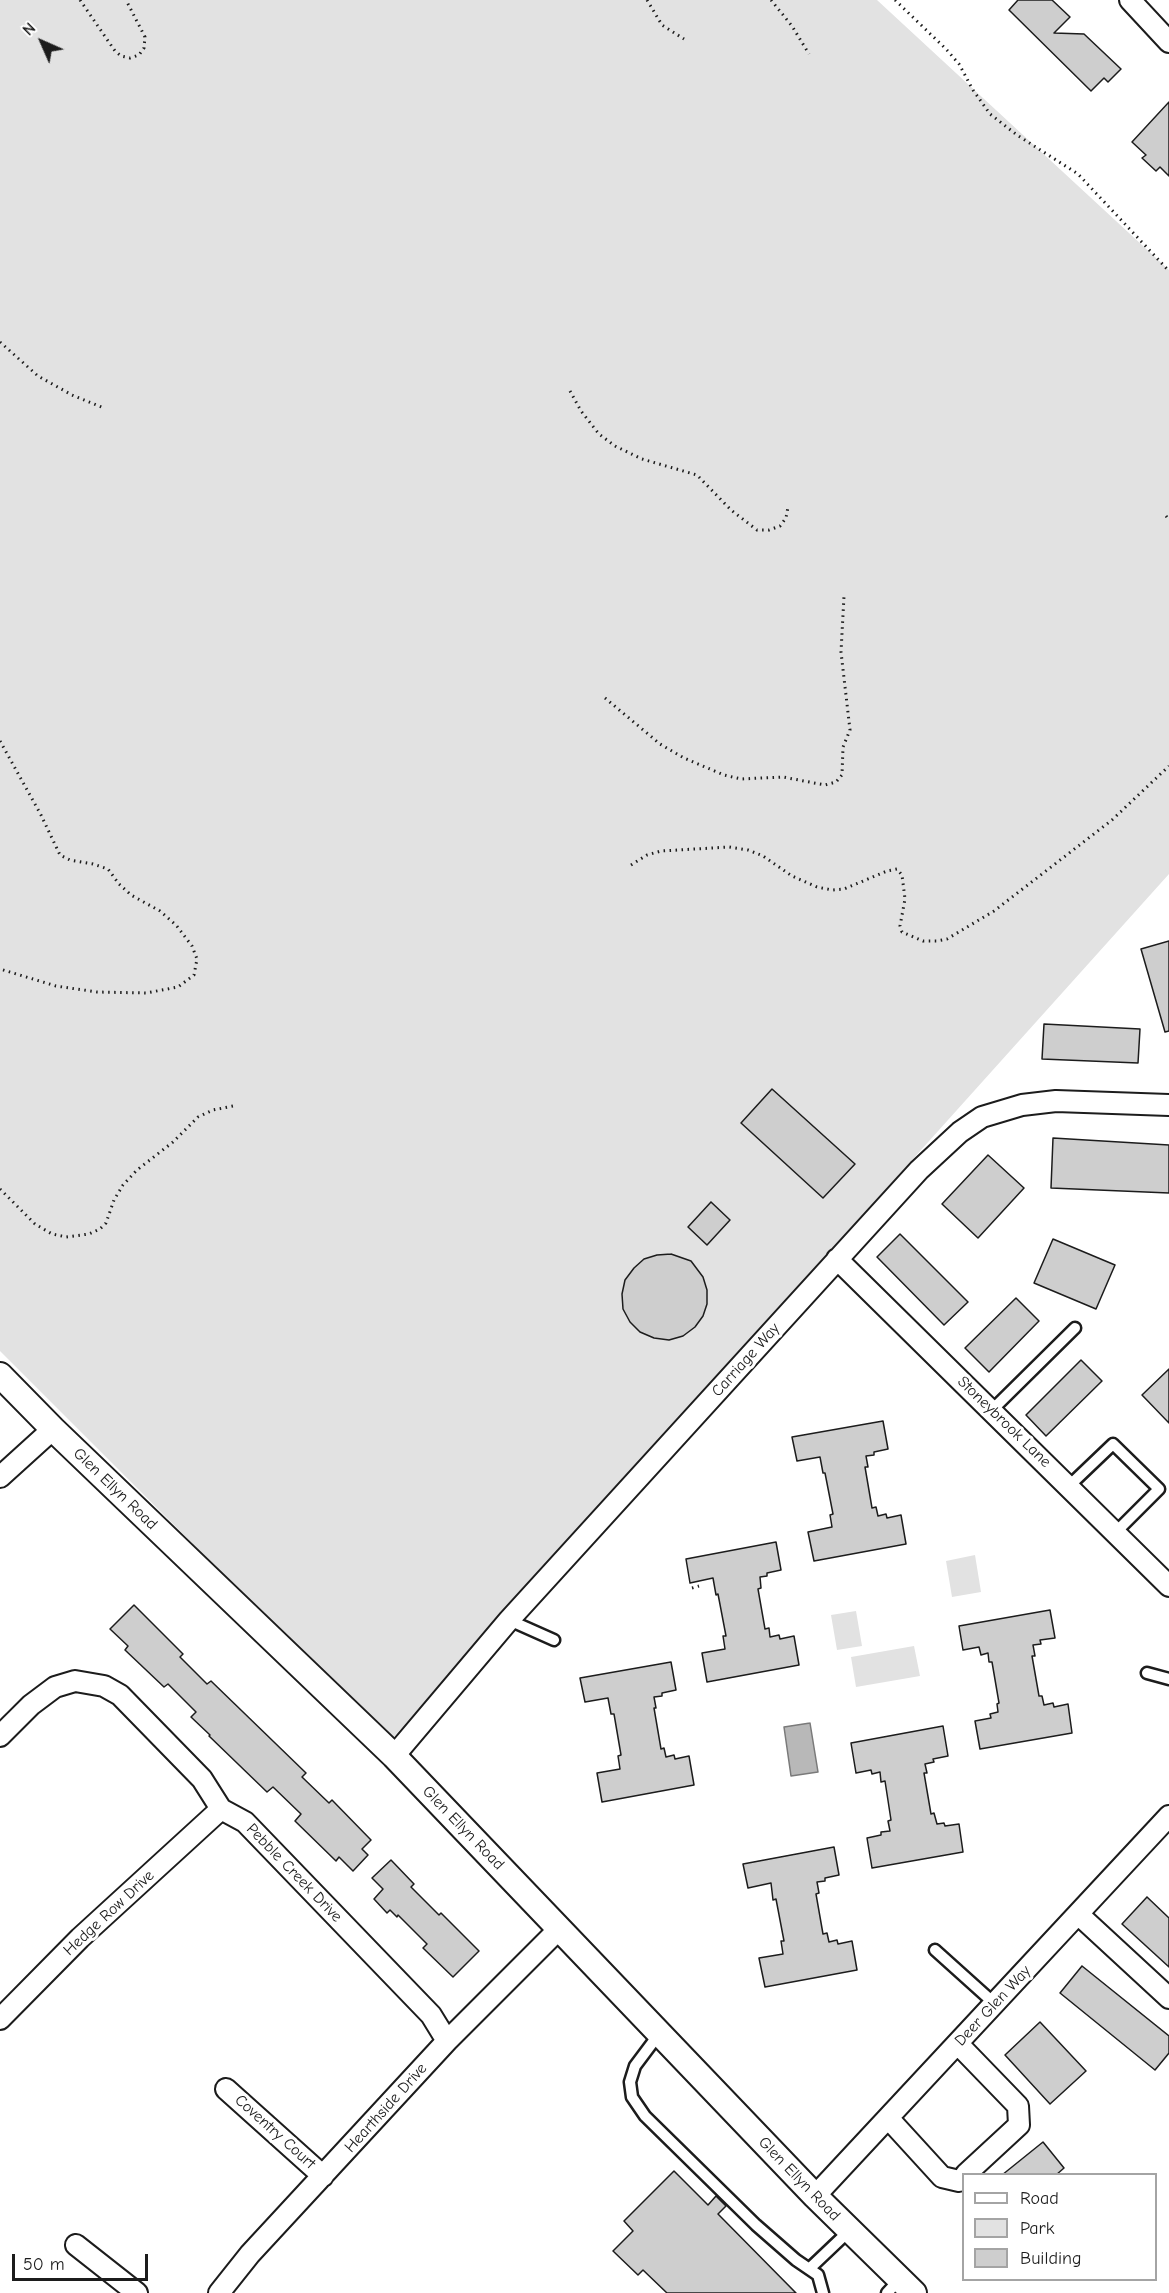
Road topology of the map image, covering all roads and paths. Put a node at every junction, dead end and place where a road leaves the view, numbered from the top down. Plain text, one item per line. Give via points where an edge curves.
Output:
1 (80, 0) edge
2 (126, 0) edge
3 (647, 0) edge
4 (771, 0) edge
5 (895, 0) edge
6 (1130, 0) edge
7 (684, 39) dead end
8 (1169, 42) edge
9 (809, 54) dead end
10 (1169, 271) edge
11 (0, 342) edge
12 (570, 391) dead end
13 (104, 408) dead end
14 (788, 507) dead end
15 (1166, 516) dead end
16 (1169, 520) edge
17 (844, 596) dead end
18 (605, 698) dead end
19 (0, 741) edge
20 (1169, 766) edge
21 (631, 865) dead end
22 (0, 969) edge
23 (1169, 1104) edge
24 (233, 1106) dead end
25 (0, 1189) edge
26 (837, 1259) junction
27 (1075, 1328) dead end
28 (0, 1375) edge
29 (992, 1410) junction
30 (53, 1430) junction
31 (0, 1477) edge
32 (1069, 1486) junction
33 (1116, 1532) junction
34 (699, 1586) dead end
35 (1169, 1586) edge
36 (692, 1588) dead end
37 (509, 1620) junction
38 (554, 1640) dead end
39 (1148, 1673) dead end
40 (1169, 1679) edge
41 (0, 1736) edge
42 (394, 1756) junction
43 (221, 1809) junction
44 (1169, 1816) edge
45 (1078, 1914) junction
46 (559, 1929) junction
47 (935, 1950) dead end
48 (1169, 1998) edge
49 (994, 2004) junction
50 (0, 2019) edge
51 (659, 2034) junction
52 (447, 2041) junction
53 (958, 2044) junction
54 (226, 2089) dead end
55 (889, 2119) junction
56 (968, 2173) edge
57 (323, 2176) junction
58 (962, 2178) edge
59 (815, 2196) junction
60 (850, 2230) junction
61 (76, 2245) dead end
62 (810, 2268) junction
63 (900, 2288) edge
64 (137, 2293) edge
65 (219, 2293) edge
66 (823, 2293) edge

1 - 2 path via 115,51 130,58 139,56 145,37
3 - 7 path via 662,25
4 - 9 path
5 - 10 path via 959,64 990,114 1078,174
6 - 8 street
11 - 13 path via 38,376
12 - 14 path via 593,426 615,446 642,459 697,475 757,530 780,526
15 - 16 path
17 - 18 path via 841,652 850,730 843,747 842,775 836,782 825,785 783,777 741,779 724,775 660,744
19 - 22 path via 60,855 108,869 131,895 176,925 192,945 197,959 194,975 178,987 146,993 56,986
20 - 21 path via 1112,820 994,911 937,941 923,941 902,933 905,899 902,875 897,869 832,890 792,876 763,856 738,849 661,850
23 - 26 street, Carriage Way via 1056,1101 1022,1105 981,1117 939,1150
24 - 25 path via 198,1117 137,1170 114,1200 106,1223 89,1234 51,1234 35,1224
26 - 29 street, Stoneybrook Lane
26 - 37 street, Carriage Way
27 - 29 lane
28 - 30 street, Glen Ellyn Road
29 - 32 street, Stoneybrook Lane
30 - 31 street
30 - 42 street, Glen Ellyn Road
32 - 33 street, Stoneybrook Lane
32 - 33 lane via 1113,1444 1159,1489
33 - 35 street, Stoneybrook Lane
34 - 36 path
37 - 38 lane
37 - 42 street, Carriage Way
39 - 40 lane
41 - 43 street, Pebble Creek Drive via 44,1693 75,1680 104,1686 120,1695 202,1779
42 - 46 street, Glen Ellyn Road
43 - 50 street, Hedge Row Drive via 80,1938
43 - 52 street, Pebble Creek Drive via 245,1822 431,2015
44 - 45 street, Deer Glen Way
45 - 48 street
45 - 49 street, Deer Glen Way
46 - 51 street, Glen Ellyn Road
46 - 52 street, Hearthside Drive
47 - 49 lane
49 - 53 street, Deer Glen Way
51 - 59 street, Glen Ellyn Road
51 - 62 lane via 634,2066 632,2097 645,2116 756,2225
52 - 57 street, Hearthside Drive
53 - 55 street, Deer Glen Way
53 - 56 street via 1018,2106 1019,2125
54 - 57 street, Coventry Court
55 - 58 street via 942,2177
55 - 59 street, Deer Glen Way
57 - 65 street, Hearthside Drive
59 - 60 street, Glen Ellyn Road
60 - 62 lane
60 - 63 street, Glen Ellyn Road
61 - 64 street
62 - 66 lane via 818,2275

